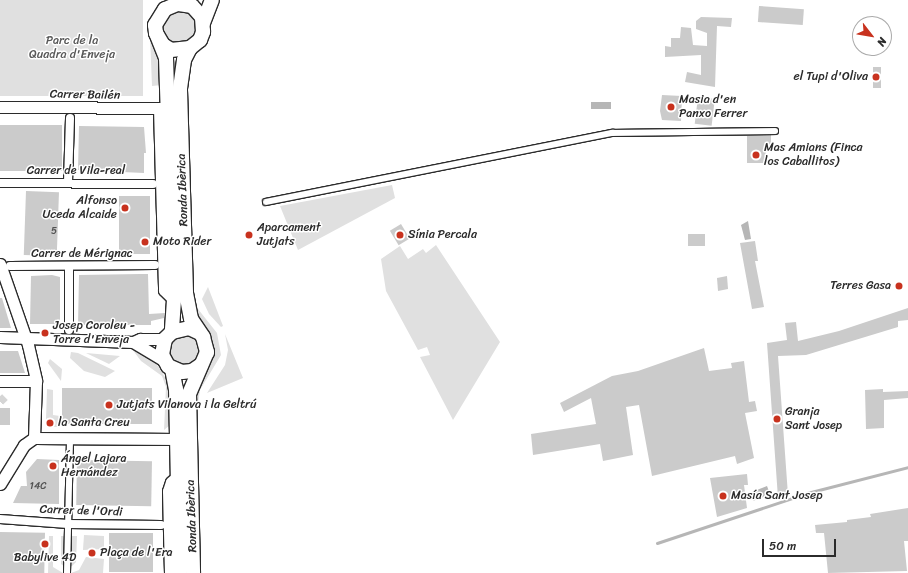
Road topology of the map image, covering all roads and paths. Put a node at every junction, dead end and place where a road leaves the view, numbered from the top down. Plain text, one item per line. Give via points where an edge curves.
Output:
1 (159, 0) edge
2 (212, 0) edge
3 (183, 2) edge
4 (159, 16) junction
5 (203, 23) junction
6 (156, 33) junction
7 (190, 48) junction
8 (0, 107) edge
9 (164, 108) junction
10 (70, 118) dead end
11 (775, 131) dead end
12 (68, 182) junction
13 (0, 183) edge
14 (153, 184) dead end
15 (266, 202) dead end
16 (5, 265) edge
17 (155, 265) dead end
18 (69, 266) junction
19 (69, 330) dead end
20 (198, 332) junction
21 (168, 336) junction
22 (0, 337) edge
23 (25, 338) junction
24 (133, 342) junction
25 (201, 365) junction
26 (169, 366) junction
27 (0, 381) edge
28 (36, 381) junction
29 (34, 438) junction
30 (70, 438) junction
31 (177, 439) junction
32 (178, 476) junction
33 (0, 484) edge
34 (0, 519) edge
35 (68, 524) junction
36 (161, 526) dead end
37 (67, 573) edge
38 (170, 573) edge
39 (180, 573) edge
40 (193, 573) edge

1 - 4 street
2 - 5 street, Ronda Ibèrica
3 - 4 street
3 - 5 street via 195,8
4 - 6 street via 155,25
5 - 7 street, Ronda Ibèrica via 200,40
6 - 7 street via 163,45 171,50
6 - 9 street, Ronda Ibèrica via 166,58
7 - 20 street, Ronda Ibèrica via 184,60 180,95 186,293 189,312
8 - 9 street, Carrer Bailén
9 - 21 street, Ronda Ibèrica via 174,300
10 - 12 street
11 - 15 lane via 612,133
12 - 13 street, Carrer de Vila-real
12 - 14 street, Carrer de Vila-real
16 - 18 street, Carrer de Mérignac
16 - 23 street
17 - 18 street, Carrer de Mérignac
18 - 19 street
20 - 21 street via 189,328
20 - 25 street, Ronda Ibèrica via 203,337 207,352
21 - 24 street
21 - 26 street, Ronda Ibèrica via 162,347
22 - 23 street
23 - 24 street
23 - 28 street
24 - 26 street
25 - 26 street via 192,371 182,372
25 - 40 street, Ronda Ibèrica via 189,394
26 - 31 street, Ronda Ibèrica via 176,390
27 - 28 street
28 - 29 street
29 - 30 street
29 - 33 street via 24,445
30 - 31 street
30 - 35 lane
31 - 32 street, Ronda Ibèrica
32 - 38 street, Ronda Ibèrica via 170,482 168,491
32 - 39 street, Ronda Ibèrica
34 - 35 street, Carrer de l'Ordi
35 - 36 street, Carrer de l'Ordi
35 - 37 lane

